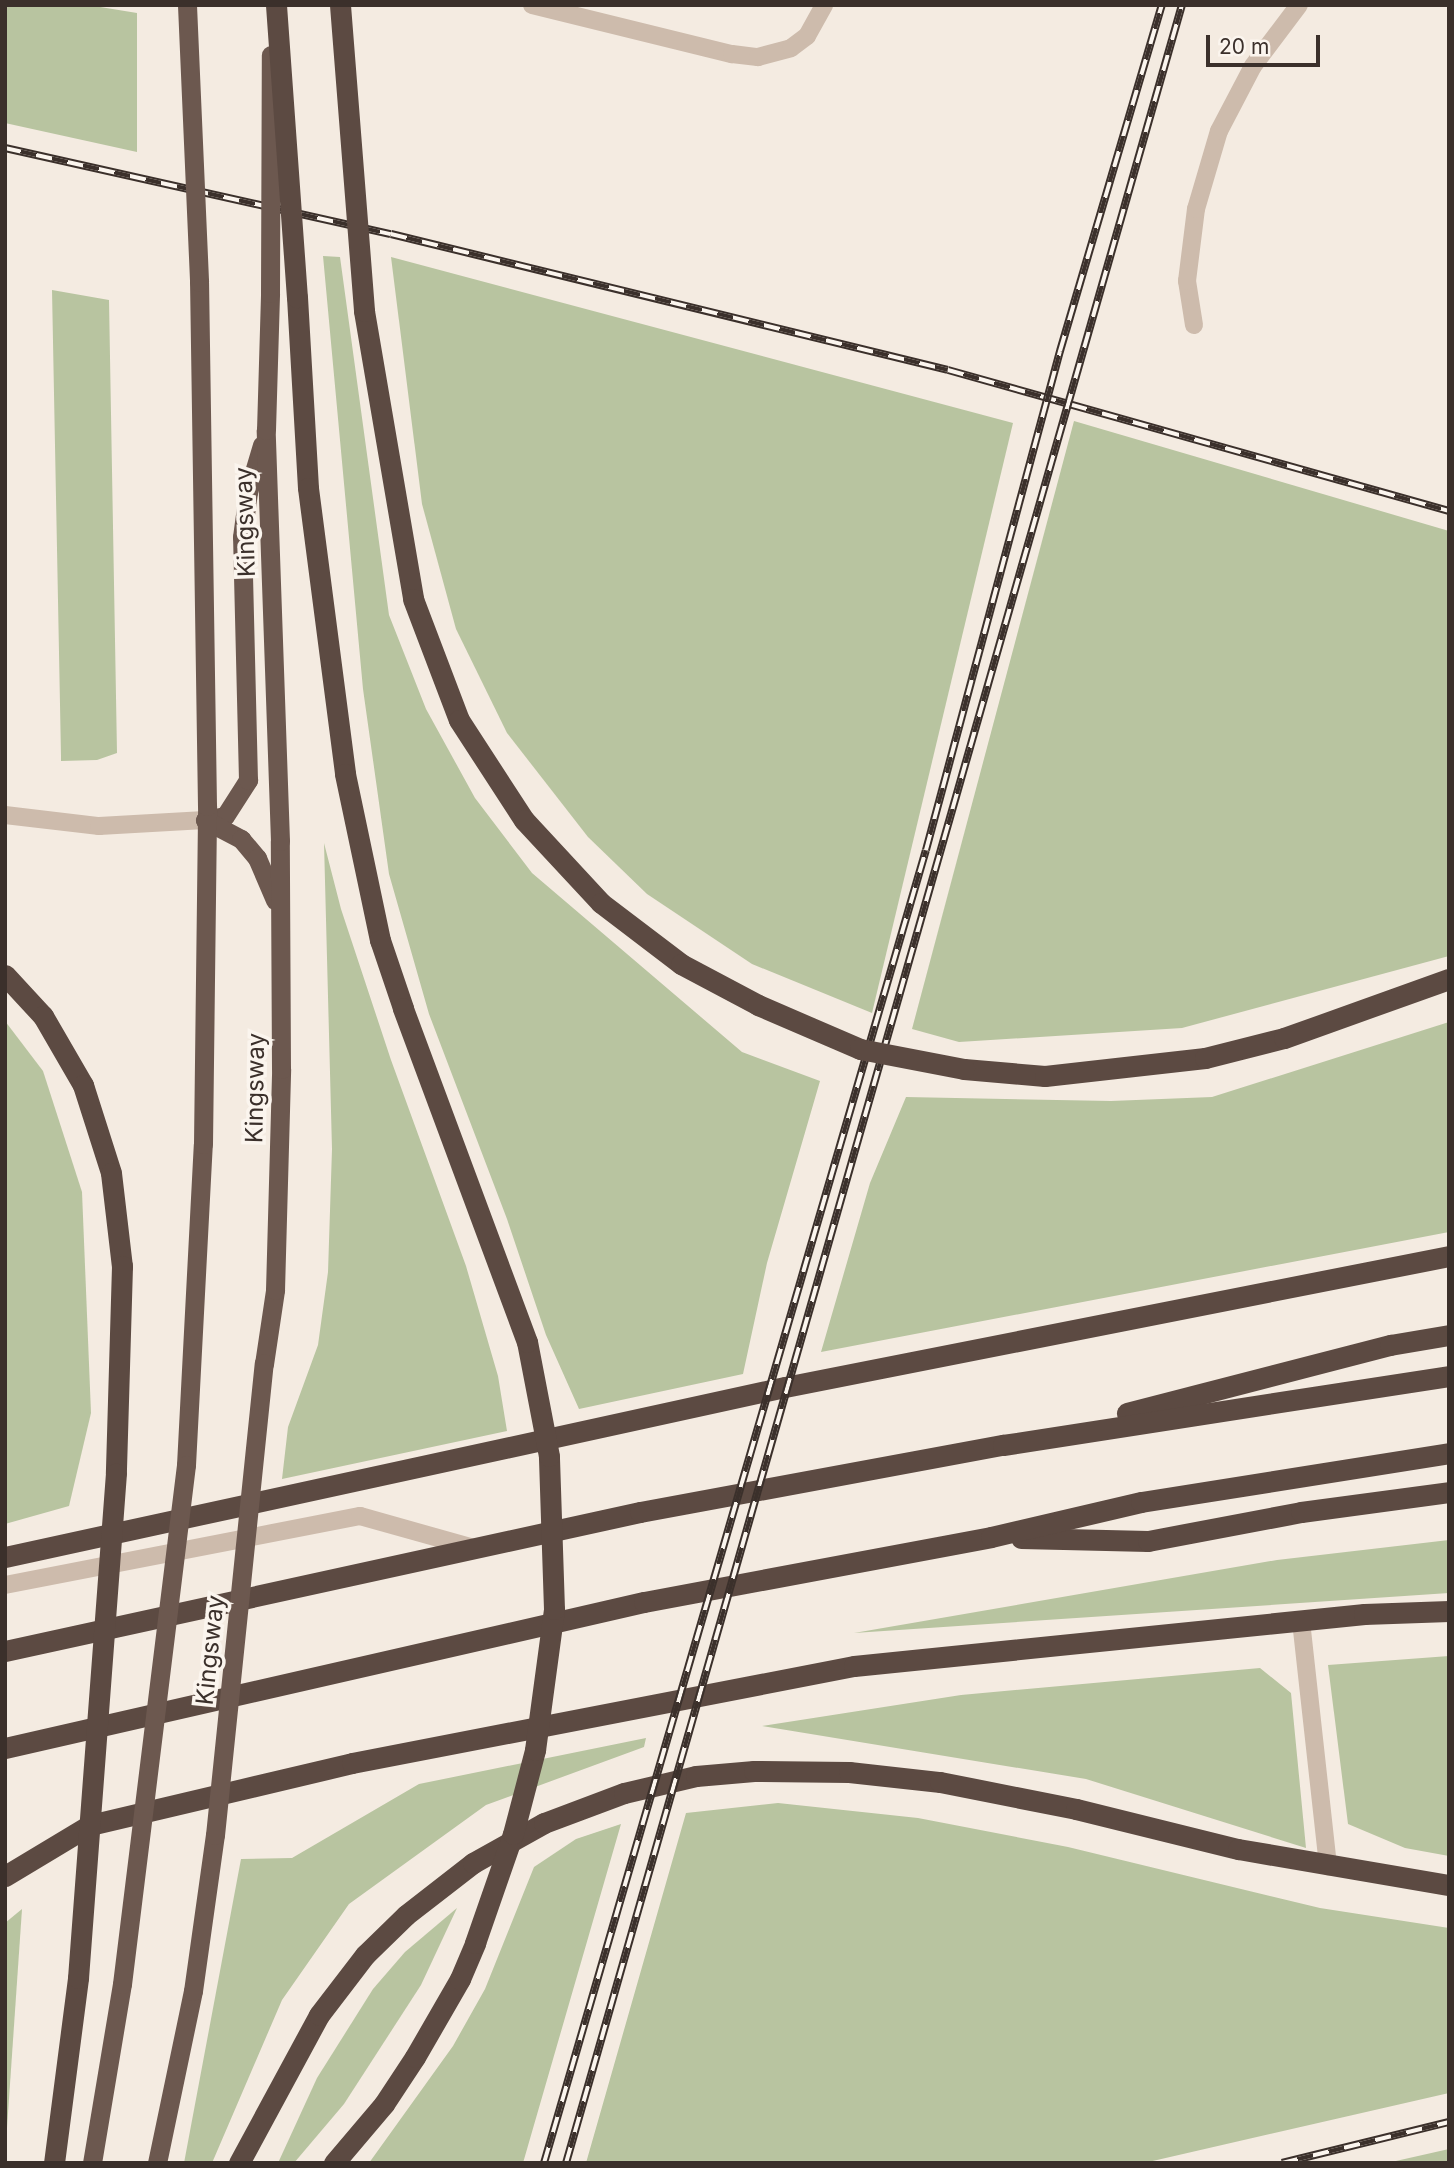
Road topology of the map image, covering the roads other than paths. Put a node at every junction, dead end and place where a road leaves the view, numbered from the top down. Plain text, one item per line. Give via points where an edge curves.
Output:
1 (187, 5) edge
2 (274, 5) edge
3 (340, 5) edge
4 (532, 5) edge
5 (824, 5) edge
6 (1300, 5) edge
7 (1194, 325) dead end
8 (266, 430) junction
9 (5, 816) edge
10 (205, 820) junction
11 (280, 911) junction
12 (5, 975) edge
13 (1449, 979) edge
14 (1449, 1256) edge
15 (1449, 1335) edge
16 (1449, 1376) edge
17 (1003, 1445) junction
18 (1449, 1453) edge
19 (1449, 1492) edge
20 (990, 1537) junction
21 (475, 1549) junction
22 (5, 1557) edge
23 (5, 1585) edge
24 (1449, 1611) edge
25 (1301, 1621) junction
26 (5, 1651) edge
27 (5, 1748) edge
28 (1328, 1867) junction
29 (5, 1876) edge
30 (1449, 1885) edge
31 (54, 2163) edge
32 (92, 2163) edge
33 (157, 2163) edge
34 (239, 2163) edge
35 (334, 2163) edge

1 - 10 highway, Kingsway, bridge via 198,282
2 - 8 highway, Kingsway, bridge
2 - 35 highway, bridge via 308,488 334,702 380,940 527,1342 549,1456 554,1609 535,1751 513,1835 475,1943 460,1979 409,2066
3 - 13 highway, bridge via 364,311 413,599 459,720 524,821 593,896 681,964 758,1005 860,1049 964,1069 1045,1076 1205,1058 1284,1038
4 - 5 street via 758,57 791,48 807,37
6 - 7 street via 1253,66 1219,131 1196,209 1187,281
8 - 10 highway via 248,492 242,537 248,780 225,816
8 - 11 highway, Kingsway
9 - 10 street via 99,826
10 - 11 highway via 241,839 257,858
10 - 32 highway, Kingsway, bridge via 203,1144 186,1465 122,1984
11 - 33 highway, Kingsway, bridge via 275,1290 215,1835 193,1991
12 - 31 highway, bridge via 43,1016 83,1086 111,1173 122,1266 116,1473 78,1978
14 - 22 highway via 785,1387
15 - 17 highway via 1390,1345
16 - 17 highway
17 - 21 highway via 640,1512
18 - 20 highway via 1141,1502
19 - 20 highway via 1301,1512 1148,1541
20 - 27 highway via 644,1602
21 - 23 street via 360,1516
21 - 26 highway
24 - 25 highway
25 - 28 street
25 - 29 highway via 854,1666 365,1760 90,1825
28 - 30 highway
28 - 34 highway via 1005,1793 871,1774 754,1771 696,1776 624,1793 544,1823 490,1852 406,1915 365,1955 319,2015

